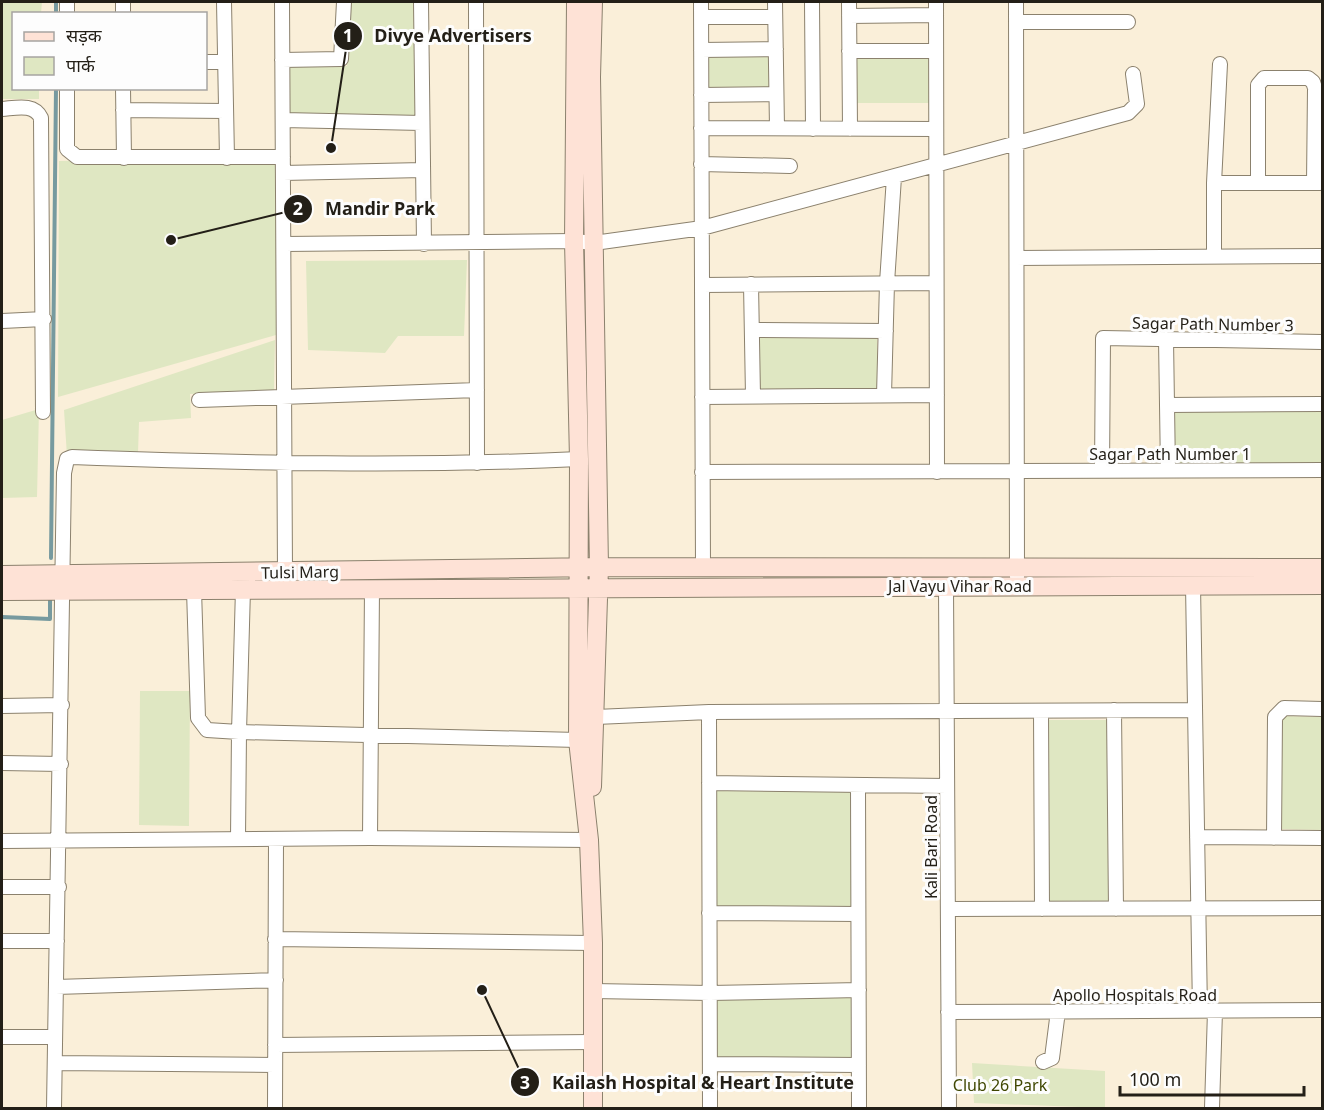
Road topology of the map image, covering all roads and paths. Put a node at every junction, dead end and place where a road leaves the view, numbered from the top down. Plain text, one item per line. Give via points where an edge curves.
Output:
1 (224, 2) edge
2 (282, 2) edge
3 (344, 2) edge
4 (421, 2) edge
5 (476, 2) edge
6 (576, 2) edge
7 (593, 2) edge
8 (701, 2) edge
9 (775, 2) edge
10 (812, 2) edge
11 (849, 2) edge
12 (1016, 2) edge
13 (936, 8) edge
14 (849, 16) junction
15 (701, 17) junction
16 (775, 17) junction
17 (1016, 22) junction
18 (1128, 22) dead end
19 (776, 49) junction
20 (701, 50) junction
21 (849, 51) junction
22 (936, 51) junction
23 (282, 60) junction
24 (207, 62) edge
25 (225, 62) junction
26 (1220, 64) dead end
27 (1133, 74) dead end
28 (67, 90) edge
29 (123, 90) edge
30 (776, 94) junction
31 (701, 95) junction
32 (2, 109) edge
33 (123, 110) junction
34 (226, 111) junction
35 (283, 120) junction
36 (422, 123) junction
37 (701, 128) junction
38 (777, 128) junction
39 (813, 129) junction
40 (850, 129) junction
41 (936, 129) junction
42 (1016, 143) junction
43 (283, 157) junction
44 (124, 158) junction
45 (227, 158) junction
46 (702, 164) junction
47 (936, 165) junction
48 (790, 166) dead end
49 (423, 170) junction
50 (283, 173) junction
51 (894, 177) junction
52 (1258, 182) junction
53 (1214, 183) junction
54 (1318, 183) edge
55 (702, 228) junction
56 (574, 241) junction
57 (477, 243) junction
58 (594, 243) junction
59 (284, 244) junction
60 (424, 244) junction
61 (1323, 256) edge
62 (1214, 257) junction
63 (1017, 258) junction
64 (936, 283) junction
65 (751, 284) junction
66 (886, 284) junction
67 (702, 285) junction
68 (44, 319) junction
69 (2, 321) edge
70 (752, 330) junction
71 (886, 331) junction
72 (1166, 339) junction
73 (1323, 342) edge
74 (477, 390) junction
75 (884, 395) junction
76 (937, 395) junction
77 (753, 396) junction
78 (285, 397) junction
79 (702, 397) junction
80 (199, 400) dead end
81 (1323, 404) edge
82 (1167, 405) junction
83 (43, 412) dead end
84 (579, 459) junction
85 (285, 464) junction
86 (477, 464) junction
87 (1323, 470) edge
88 (1017, 471) junction
89 (1102, 471) junction
90 (1168, 471) junction
91 (702, 472) junction
92 (937, 472) junction
93 (577, 567) junction
94 (599, 567) junction
95 (1323, 568) edge
96 (703, 569) junction
97 (285, 572) junction
98 (2, 576) edge
99 (1017, 577) junction
100 (63, 583) junction
101 (1193, 585) junction
102 (1323, 585) edge
103 (946, 586) junction
104 (372, 588) junction
105 (578, 588) junction
106 (598, 588) junction
107 (243, 589) junction
108 (194, 590) junction
109 (2, 591) edge
110 (587, 652) junction
111 (62, 705) junction
112 (2, 706) edge
113 (1323, 709) edge
114 (1114, 710) junction
115 (1195, 710) junction
116 (947, 711) junction
117 (1041, 711) junction
118 (709, 712) junction
119 (596, 717) junction
120 (239, 732) junction
121 (370, 733) junction
122 (578, 740) junction
123 (2, 763) edge
124 (61, 764) junction
125 (709, 783) junction
126 (858, 785) junction
127 (947, 786) junction
128 (1197, 837) junction
129 (1274, 837) junction
130 (370, 838) junction
131 (1323, 838) edge
132 (238, 839) junction
133 (276, 839) junction
134 (589, 840) junction
135 (2, 841) edge
136 (60, 841) junction
137 (2, 887) edge
138 (58, 887) junction
139 (1198, 908) junction
140 (1323, 908) edge
141 (948, 909) junction
142 (1042, 909) junction
143 (1116, 909) junction
144 (709, 913) junction
145 (858, 914) junction
146 (275, 939) junction
147 (2, 941) edge
148 (57, 941) junction
149 (593, 943) junction
150 (276, 980) junction
151 (56, 987) junction
152 (859, 990) junction
153 (593, 991) junction
154 (710, 993) junction
155 (1323, 1010) edge
156 (1058, 1011) junction
157 (1200, 1011) junction
158 (1215, 1011) junction
159 (948, 1012) junction
160 (2, 1036) edge
161 (55, 1037) junction
162 (593, 1042) junction
163 (275, 1045) junction
164 (1043, 1062) dead end
165 (55, 1063) junction
166 (710, 1064) junction
167 (275, 1065) junction
168 (859, 1065) junction
169 (54, 1108) edge
170 (275, 1108) edge
171 (593, 1108) edge
172 (711, 1108) edge
173 (860, 1108) edge
174 (949, 1108) edge
175 (1212, 1108) edge

1 - 25 street
2 - 23 street
3 - 23 street via 341,59
4 - 36 street
5 - 57 street
6 - 56 street
7 - 58 street
8 - 15 street
9 - 16 street
10 - 39 street
11 - 14 street
12 - 17 street
13 - 14 street
13 - 22 street
14 - 21 street
15 - 16 street
15 - 20 street
16 - 19 street
17 - 18 street
17 - 42 street
19 - 20 street
19 - 30 street
20 - 31 street
21 - 22 street
21 - 40 street
22 - 41 street
23 - 35 street
24 - 25 street
25 - 34 street
26 - 53 street
27 - 42 street via 1137,104 1128,113
28 - 44 street via 67,149 71,154
29 - 33 street
30 - 31 street
30 - 38 street
31 - 37 street
32 - 68 street via 32,108 41,118
33 - 34 street
33 - 44 street
34 - 45 street
35 - 36 street
35 - 43 street
36 - 49 street
37 - 38 street
37 - 46 street
38 - 39 street
39 - 40 street
40 - 41 street
41 - 47 street
42 - 47 street
42 - 63 street
43 - 45 street
43 - 50 street
44 - 45 street
46 - 48 street
46 - 55 street
47 - 51 street
47 - 64 street
49 - 50 street
49 - 60 street
50 - 59 street
51 - 55 street
51 - 66 street
52 - 53 street
52 - 54 street
52 - 54 street via 1258,85 1264,78 1308,78 1315,88
53 - 62 street
55 - 58 street
55 - 67 street
56 - 57 street
56 - 58 street
56 - 84 street
57 - 60 street
57 - 74 street
58 - 94 street
59 - 60 street
59 - 78 street
61 - 62 street
62 - 63 street
63 - 88 street
64 - 66 street
64 - 76 street
65 - 66 street
65 - 67 street
65 - 70 street
66 - 71 street
67 - 79 street
68 - 69 street
68 - 83 street
70 - 71 street
70 - 77 street
71 - 75 street
72 - 73 street, Sagar Path Number 3
72 - 82 street
72 - 89 street, Sagar Path Number 3 via 1103,338
74 - 78 street
74 - 86 street
75 - 76 street
75 - 77 street
76 - 92 street
77 - 79 street
78 - 80 street
78 - 85 street
79 - 91 street
81 - 82 street
82 - 90 street
84 - 86 street
84 - 93 street
85 - 86 street
85 - 97 street
85 - 100 street via 67,459
87 - 90 street, Sagar Path Number 1
88 - 89 street, Sagar Path Number 1
88 - 92 street, Sagar Path Number 1
88 - 99 street
89 - 90 street, Sagar Path Number 1
91 - 92 street, Sagar Path Number 1
91 - 96 street
93 - 94 street, Tulsi Marg
93 - 97 street, Tulsi Marg
93 - 105 street
94 - 96 street, Jal Vayu Vihar Road
94 - 106 street
95 - 99 street, Jal Vayu Vihar Road
96 - 99 street, Jal Vayu Vihar Road
97 - 100 street, Tulsi Marg
98 - 100 street, Tulsi Marg
99 - 101 street, Jal Vayu Vihar Road
99 - 103 street, Jal Vayu Vihar Road
100 - 108 street, Tulsi Marg
100 - 109 street, Tulsi Marg
100 - 111 street
101 - 102 street, Jal Vayu Vihar Road
101 - 115 street
103 - 106 street, Jal Vayu Vihar Road
103 - 116 street, Kali Bari Road
104 - 105 street, Tulsi Marg
104 - 107 street, Tulsi Marg
104 - 121 street
105 - 106 street, Tulsi Marg
105 - 110 street
106 - 110 street
107 - 108 street, Tulsi Marg
107 - 120 street
108 - 120 street via 198,718 207,730
110 - 119 street
110 - 122 street
111 - 112 street
111 - 124 street
113 - 129 street via 1284,708 1275,717
114 - 115 street
114 - 117 street
114 - 143 street
115 - 128 street
116 - 117 street
116 - 118 street
116 - 127 street, Kali Bari Road
117 - 142 street
118 - 119 street
118 - 125 street
119 - 134 street
120 - 121 street
120 - 132 street
121 - 122 street
121 - 130 street
122 - 134 street
123 - 124 street
124 - 136 street
125 - 126 street
125 - 144 street
126 - 127 street
126 - 145 street
127 - 141 street, Kali Bari Road
128 - 129 street
128 - 139 street
129 - 131 street
130 - 133 street
130 - 134 street
132 - 133 street
132 - 136 street
133 - 146 street
134 - 149 street
135 - 136 street
136 - 138 street
137 - 138 street
138 - 148 street
139 - 140 street
139 - 143 street
139 - 157 street
141 - 142 street
141 - 159 street, Kali Bari Road
142 - 143 street
144 - 145 street
144 - 154 street
145 - 152 street
146 - 149 street
146 - 150 street
147 - 148 street
148 - 151 street
149 - 153 street
150 - 151 street
150 - 163 street
151 - 161 street
152 - 154 street
152 - 168 street
153 - 154 street
153 - 162 street
154 - 166 street
155 - 158 street, Apollo Hospitals Road
156 - 157 street, Apollo Hospitals Road
156 - 159 street, Apollo Hospitals Road
156 - 164 street via 1052,1058
157 - 158 street, Apollo Hospitals Road
158 - 175 street
159 - 174 street, Kali Bari Road
160 - 161 street
161 - 165 street
162 - 163 street
162 - 171 street
163 - 167 street
165 - 167 street
165 - 169 street
166 - 168 street
166 - 172 street
167 - 170 street
168 - 173 street

